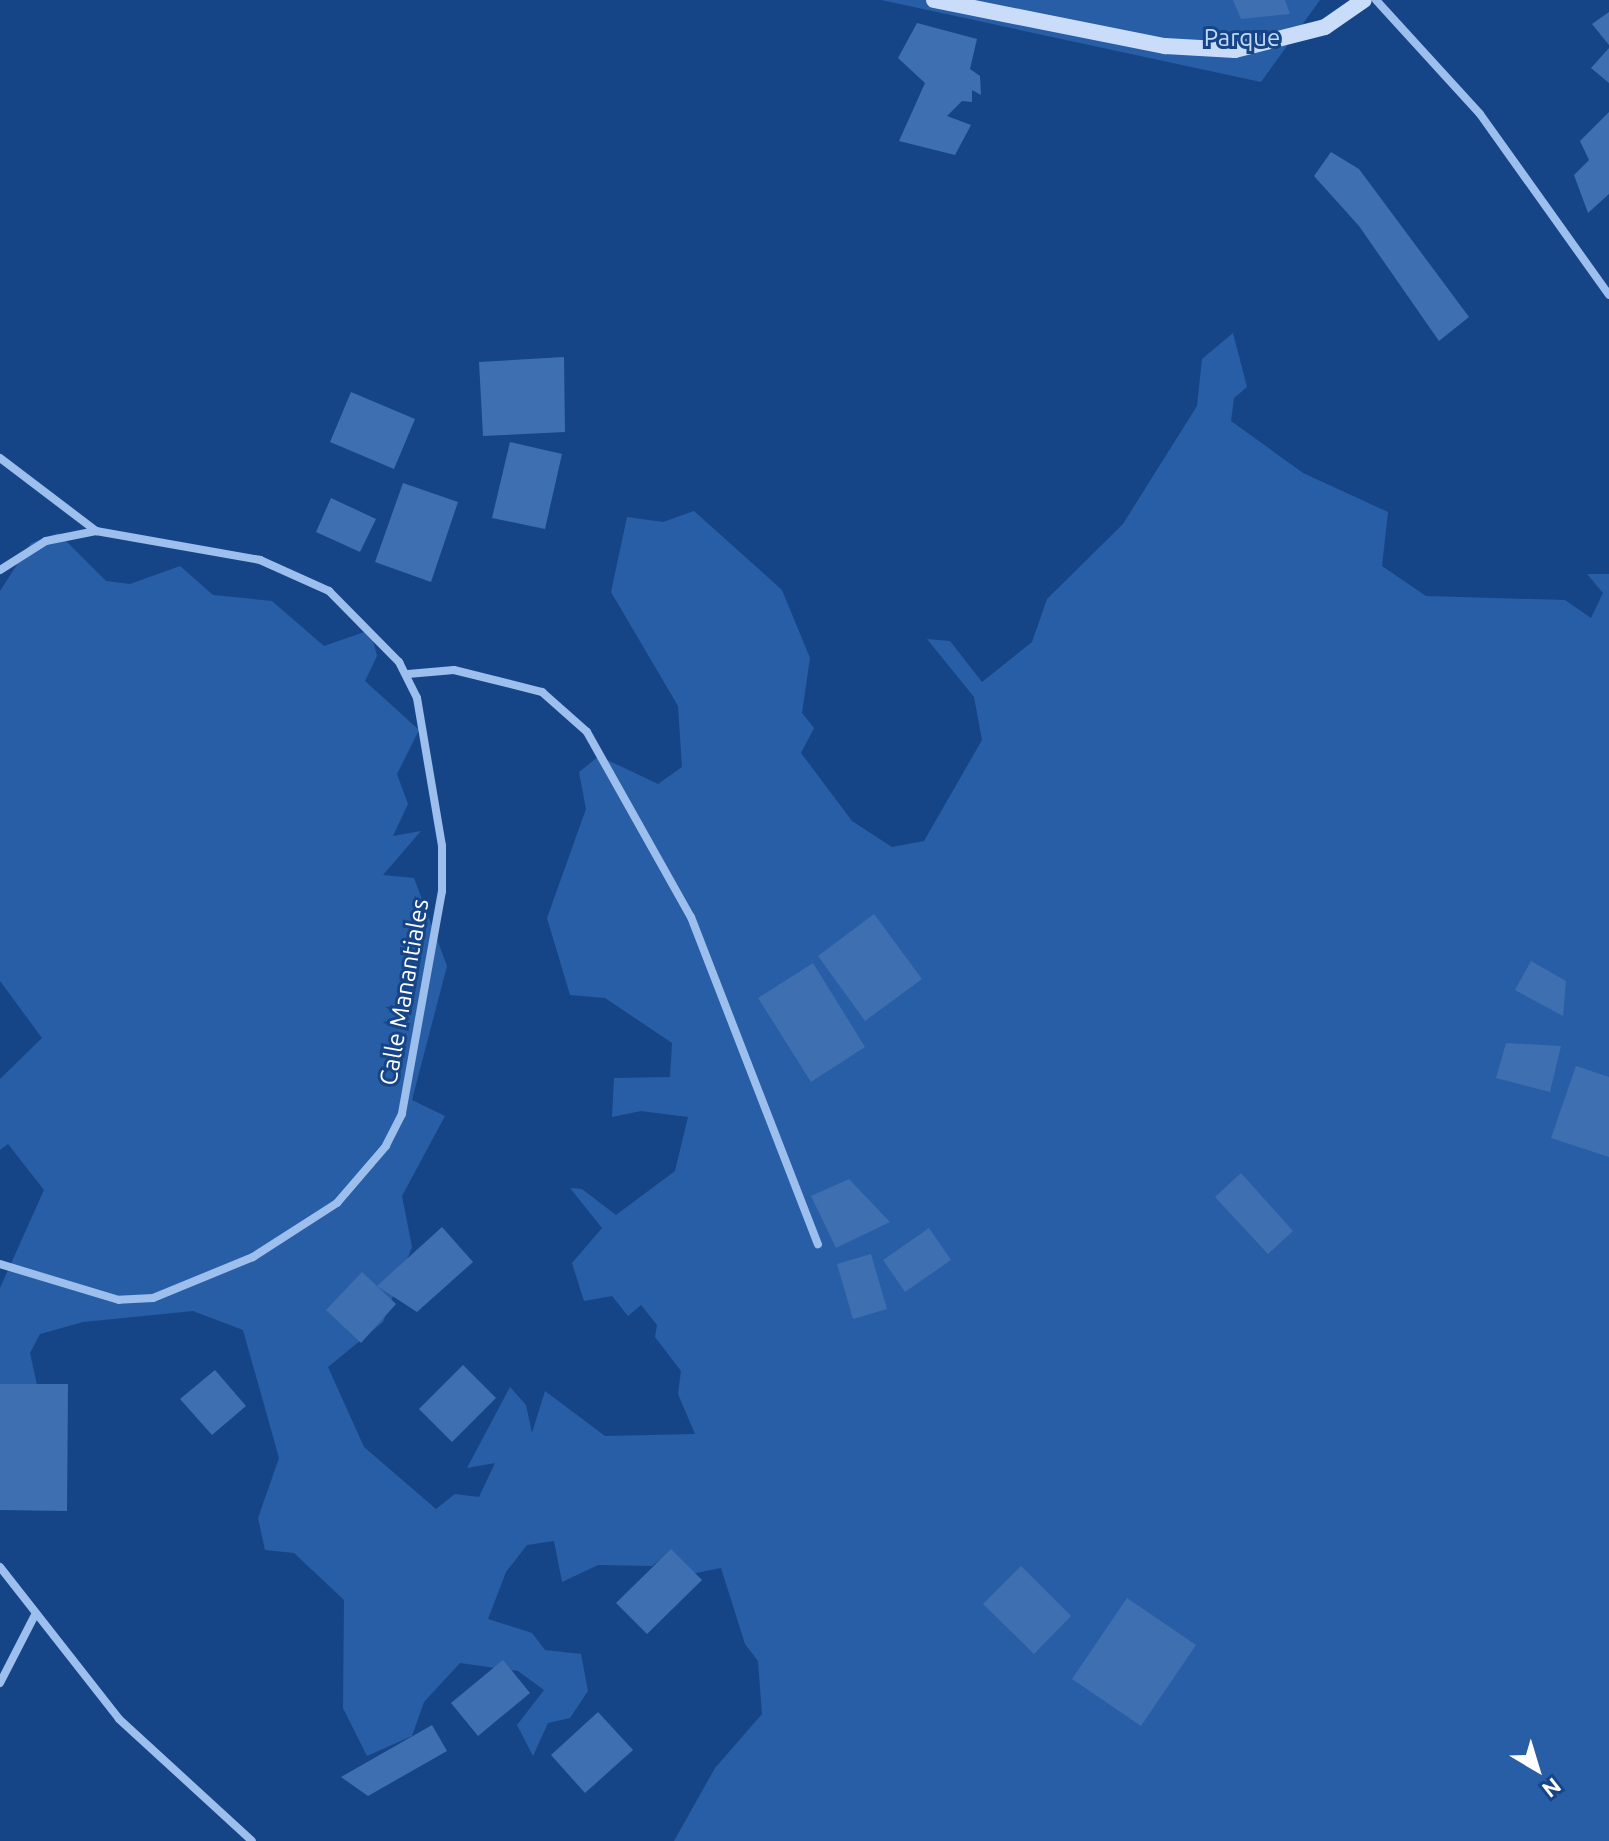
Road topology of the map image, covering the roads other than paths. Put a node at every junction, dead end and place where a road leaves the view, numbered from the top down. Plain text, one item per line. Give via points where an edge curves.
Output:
1 (934, 0) edge
2 (1364, 0) edge
3 (1376, 0) edge
4 (1609, 295) edge
5 (0, 458) edge
6 (96, 531) junction
7 (0, 570) edge
8 (408, 674) junction
9 (818, 1244) dead end
10 (0, 1264) edge
11 (0, 1567) edge
12 (35, 1615) junction
13 (0, 1683) edge
14 (252, 1841) edge

1 - 2 main road via 1165,46 1235,50 1299,37
3 - 4 street via 1480,114
5 - 6 street
6 - 7 street via 46,541
6 - 8 street via 260,560 329,591
8 - 9 street via 454,670 542,692 587,732 691,917
8 - 10 street, Calle Manantiales via 442,846 442,891 411,1072 386,1146 337,1203 304,1227 180,1290 119,1300
11 - 12 street
12 - 13 street
12 - 14 street via 119,1719

